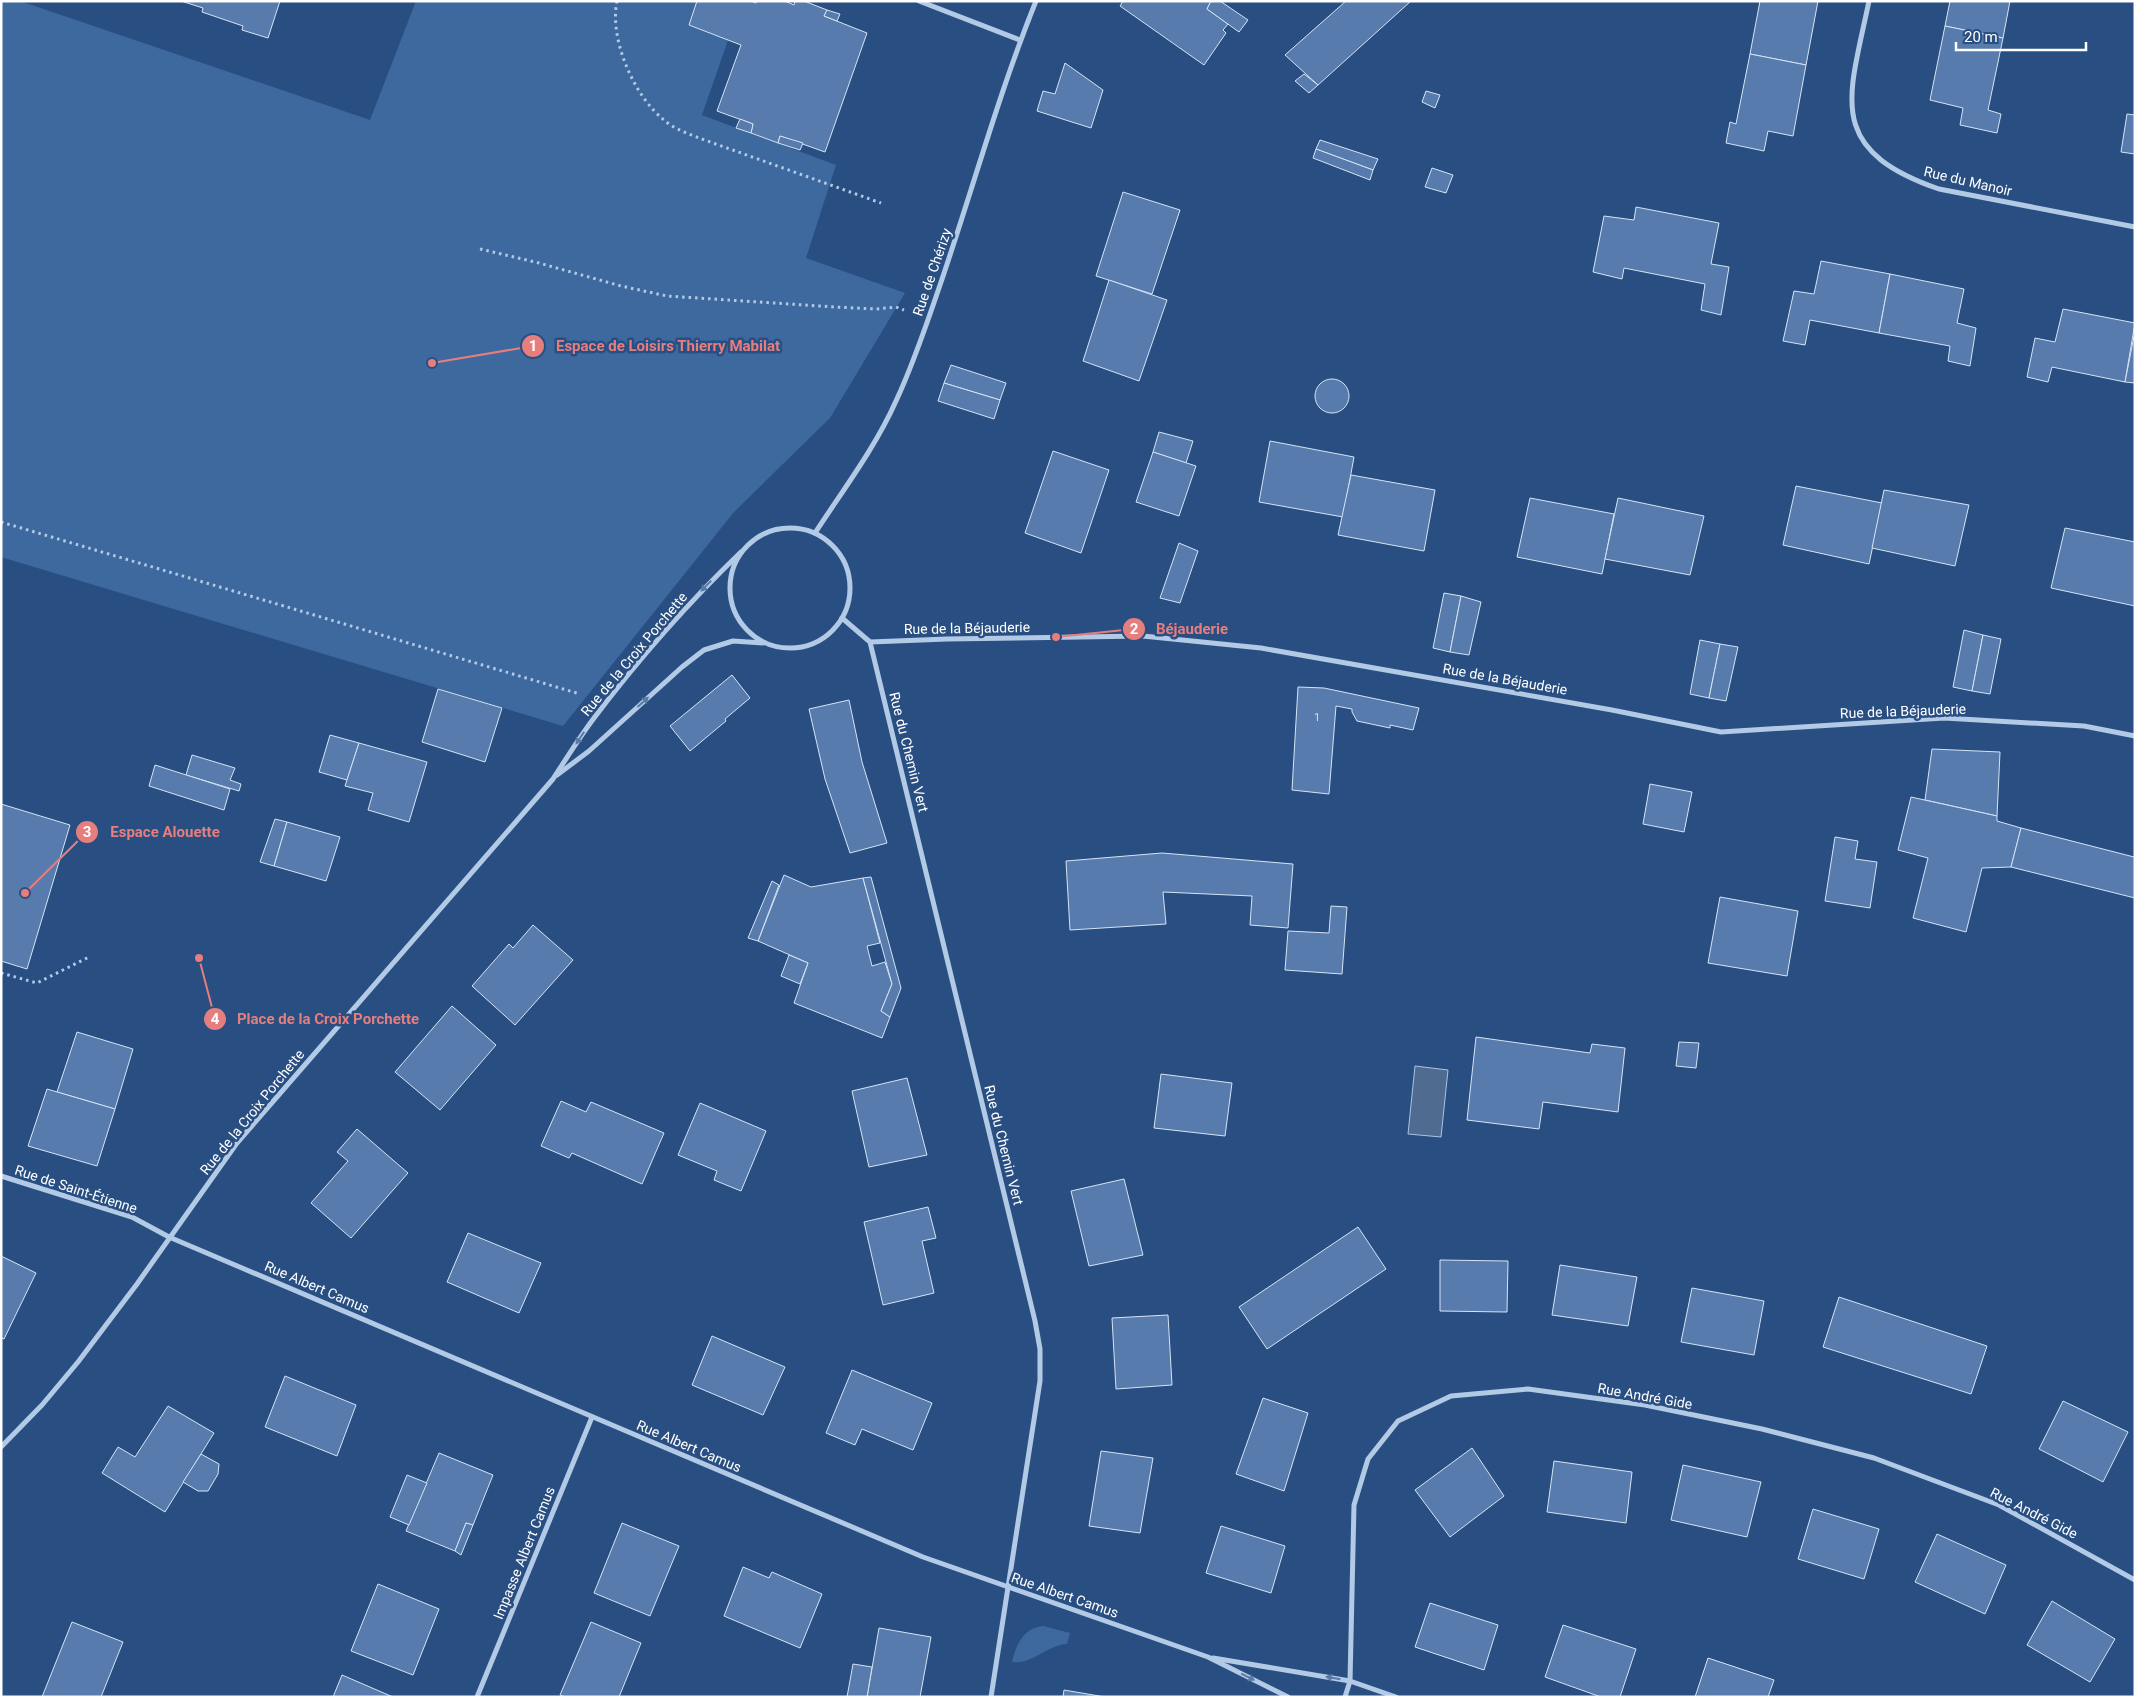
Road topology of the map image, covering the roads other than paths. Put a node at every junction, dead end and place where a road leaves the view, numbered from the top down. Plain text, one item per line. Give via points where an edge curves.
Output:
1 (918, 1) edge
2 (1036, 1) edge
3 (1869, 1) edge
4 (1020, 40) junction
5 (2135, 227) edge
6 (815, 533) junction
7 (742, 552) junction
8 (842, 618) junction
9 (870, 642) junction
10 (765, 643) junction
11 (2135, 736) edge
12 (553, 779) junction
13 (1, 1176) edge
14 (169, 1237) junction
15 (592, 1417) junction
16 (1, 1447) edge
17 (2135, 1580) edge
18 (1008, 1587) junction
19 (1208, 1657) junction
20 (1350, 1681) junction
21 (477, 1697) edge
22 (991, 1697) edge
23 (1288, 1697) edge
24 (1345, 1697) edge
25 (1396, 1697) edge

1 - 4 street
2 - 4 street, Rue de Chérizy
3 - 5 street, Rue du Manoir via 1852,82 1851,103 1853,122 1860,136 1883,163 1939,189
4 - 6 street, Rue de Chérizy via 911,367 876,440
6 - 7 street via 795,528 775,530 756,538
6 - 8 street via 832,544 850,579 849,599
7 - 10 street via 732,570 730,590 735,612 747,630
7 -> 12 street, Rue de la Croix Porchette via 706,586 607,702
8 - 9 street
8 - 10 street via 828,635 808,645 787,648
9 - 11 street, Rue de la Béjauderie via 1153,637 1271,650 1721,732 1944,718 2084,726
9 - 18 street, Rue du Chemin Vert via 1038,1340 1040,1381
12 -> 10 street, Rue de la Croix Porchette via 704,650 733,641
12 - 14 street, Rue de la Croix Porchette via 237,1143
13 - 14 street, Rue de Saint-Étienne via 132,1217
14 - 15 street, Rue Albert Camus
14 - 16 street, Rue de la Croix Porchette via 78,1362
15 - 18 street, Rue Albert Camus via 923,1557
15 - 21 street, Impasse Albert Camus
17 - 20 street, Rue André Gide via 1999,1505 1874,1458 1762,1430 1645,1406 1528,1389 1451,1396 1398,1421 1368,1459 1354,1505
18 - 19 street, Rue Albert Camus
18 - 22 street, Rue du Chemin Vert
20 -> 19 street, Rue Albert Camus
19 -> 23 street, Rue Albert Camus
20 - 24 street
20 - 25 street, Rue Albert Camus

